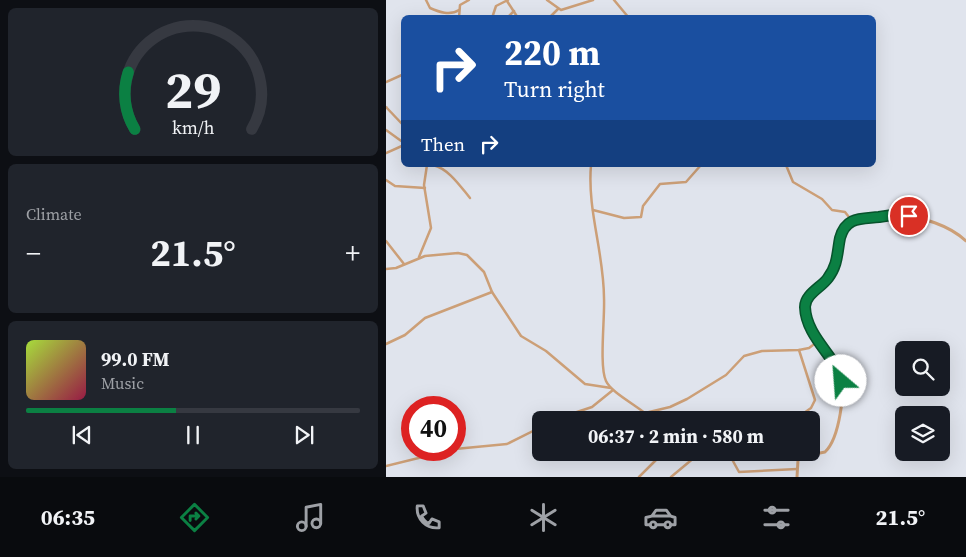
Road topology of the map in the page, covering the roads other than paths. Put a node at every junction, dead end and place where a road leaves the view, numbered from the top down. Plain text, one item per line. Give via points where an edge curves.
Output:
1 (426, 0) edge
2 (469, 0) edge
3 (507, 0) edge
4 (546, 0) edge
5 (593, 0) edge
6 (614, 0) edge
7 (558, 9) junction
8 (514, 11) junction
9 (458, 14) edge
10 (493, 15) edge
11 (510, 15) edge
12 (516, 15) edge
13 (552, 15) edge
14 (626, 15) edge
15 (401, 75) edge
16 (386, 82) edge
17 (386, 107) edge
18 (401, 123) edge
19 (386, 130) edge
20 (401, 142) edge
21 (401, 146) edge
22 (386, 153) edge
23 (427, 167) edge
24 (438, 167) edge
25 (591, 167) edge
26 (699, 167) edge
27 (787, 167) edge
28 (386, 180) edge
29 (425, 188) junction
30 (470, 198) dead end
31 (593, 210) junction
32 (852, 220) junction
33 (966, 240) edge
34 (386, 241) edge
35 (419, 257) junction
36 (404, 264) junction
37 (386, 270) edge
38 (492, 292) junction
39 (817, 342) junction
40 (386, 344) edge
41 (799, 350) junction
42 (612, 389) junction
43 (582, 411) edge
44 (642, 411) edge
45 (653, 411) edge
46 (807, 411) edge
47 (532, 432) edge
48 (466, 449) edge
49 (820, 454) edge
50 (407, 461) edge
51 (655, 461) edge
52 (690, 461) edge
53 (733, 461) edge
54 (799, 461) edge
55 (386, 466) edge
56 (797, 469) junction
57 (639, 477) edge
58 (670, 477) edge
59 (796, 477) edge

1 - 9 street via 431,9
2 - 9 street via 461,4
3 - 8 street
3 - 10 street via 496,6
4 - 7 street
5 - 7 street via 566,10
6 - 14 street
7 - 13 street
8 - 11 street
8 - 12 street
15 - 16 street
17 - 18 street
19 - 20 street
21 - 22 street
23 - 29 street
24 - 30 street via 454,179
25 - 31 street
26 - 31 street via 686,182 660,184 644,206 641,218 624,218
27 - 32 street via 793,182 822,199 832,210 845,212
28 - 29 street via 397,186
29 - 35 street via 432,228
31 - 42 street via 604,296 602,369
32 - 33 street via 863,216 909,216 950,229
32 - 39 street via 841,236 838,259 832,272 806,302 808,319
34 - 36 street
35 - 36 street
35 - 38 street via 462,253 484,272
36 - 37 street
38 - 40 street via 426,318 405,335
38 - 42 street via 521,336 546,351 585,384
39 - 41 street
39 - 49 street via 840,375 840,409 835,437 829,448
41 - 45 street via 762,351 744,356 726,375 687,399
41 - 46 street via 815,400
42 - 43 street via 592,408
42 - 44 street
47 - 48 street via 507,444
50 - 55 street
51 - 57 street
52 - 58 street
53 - 56 street via 739,472
54 - 56 street
56 - 59 street

